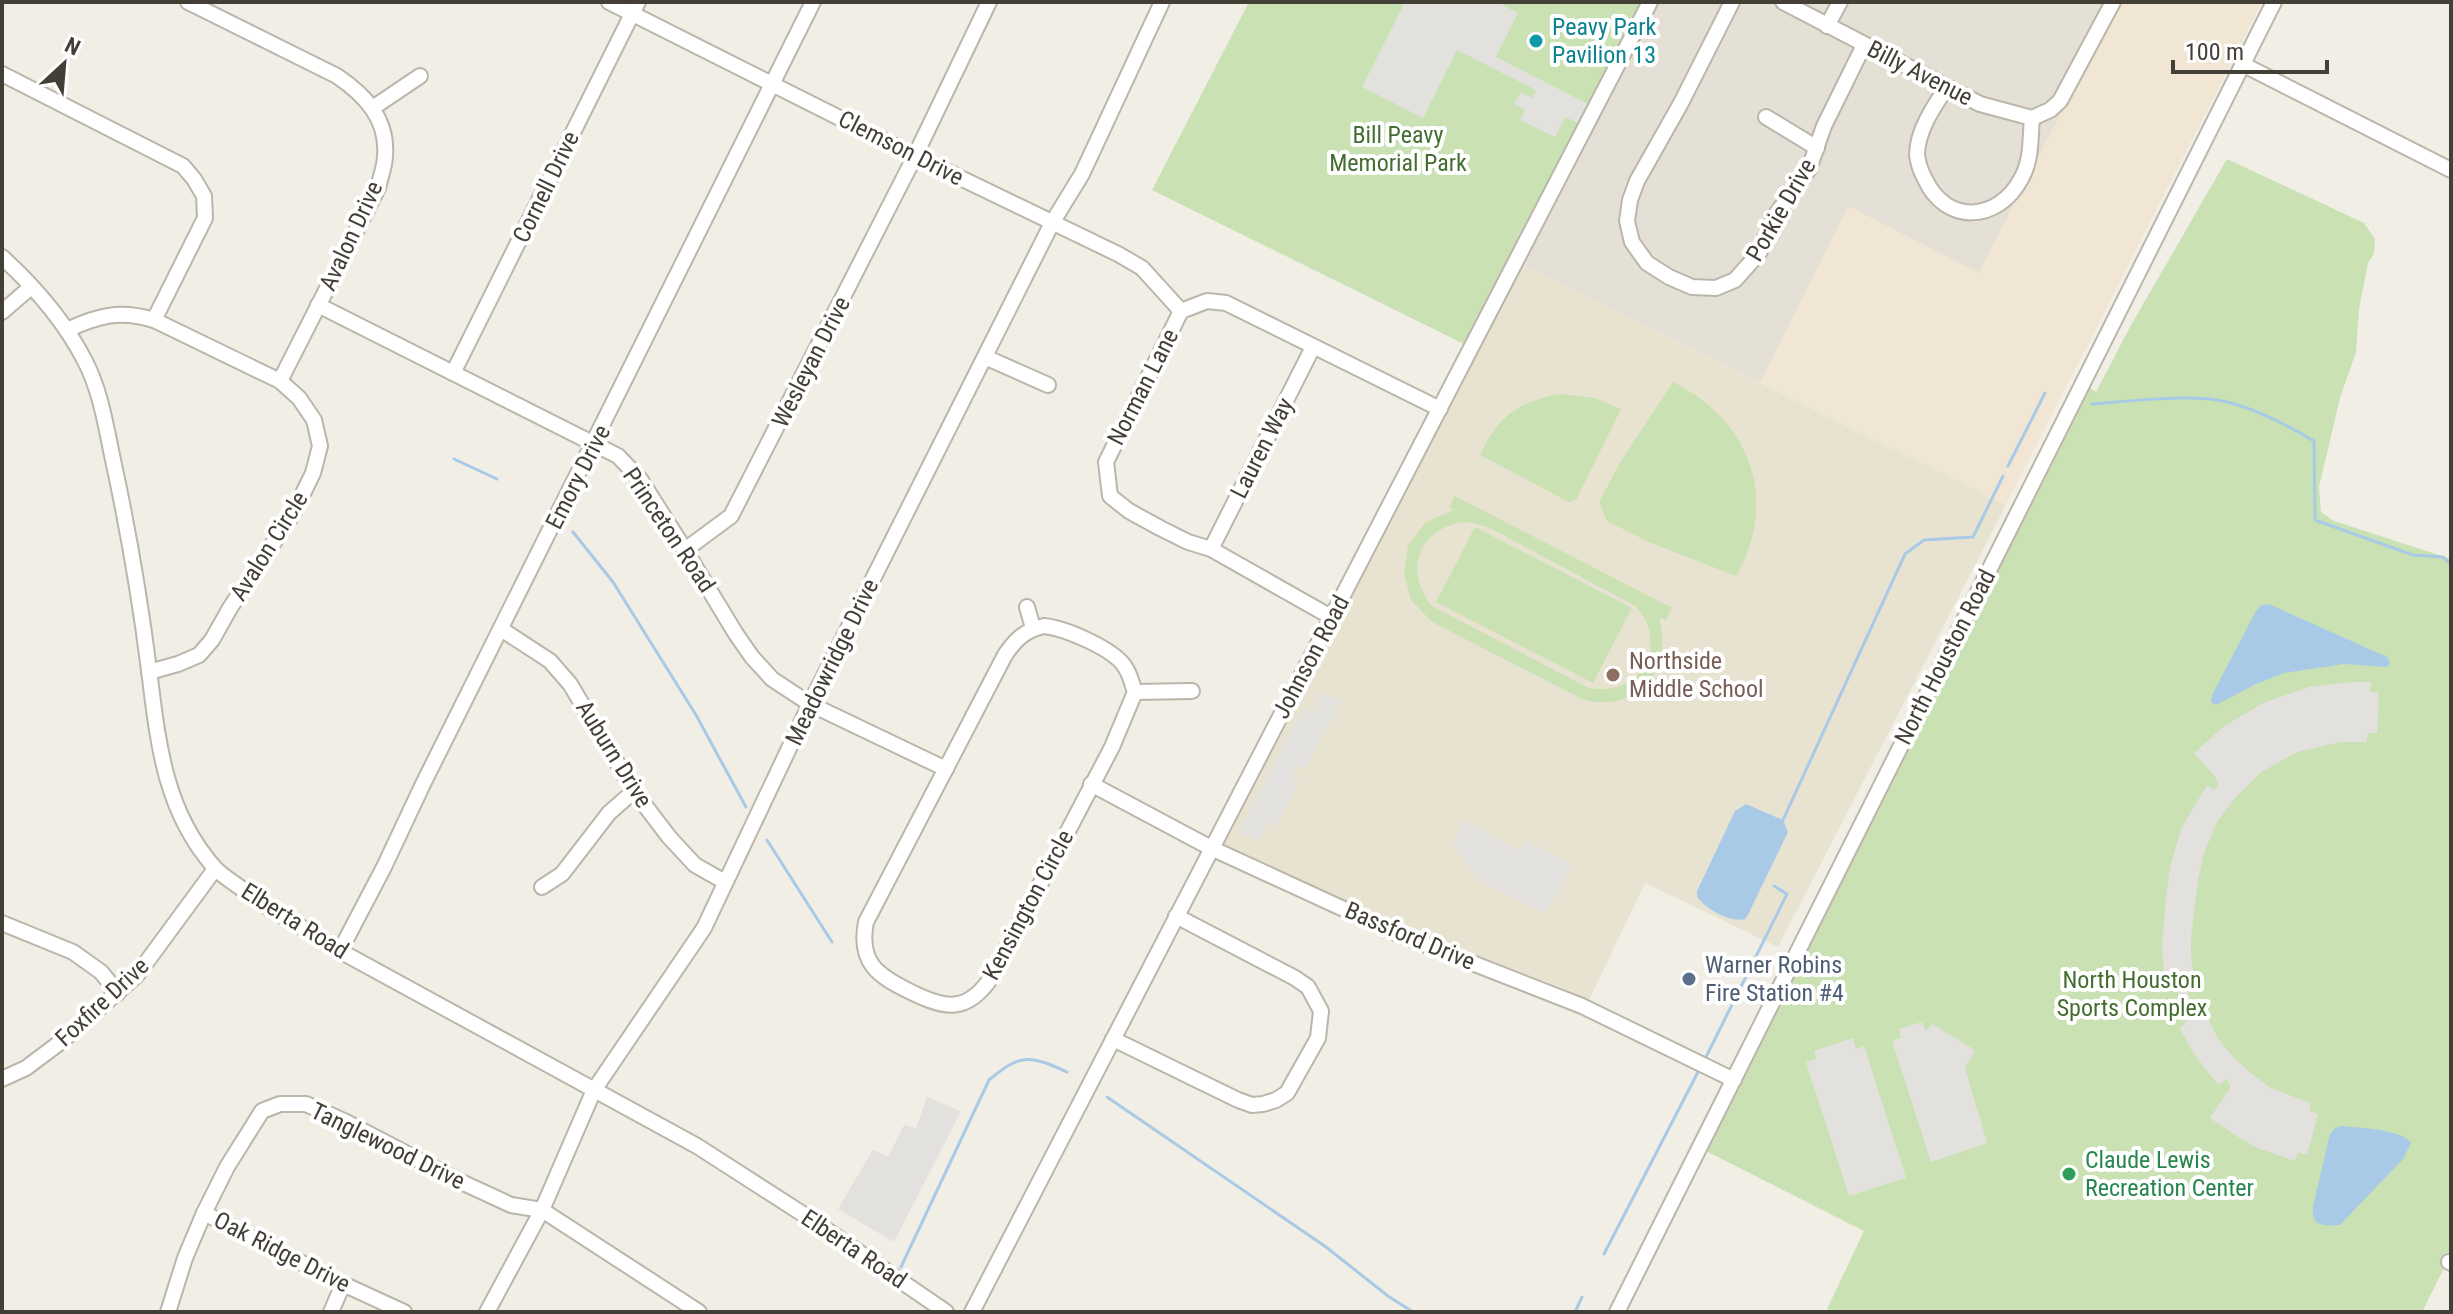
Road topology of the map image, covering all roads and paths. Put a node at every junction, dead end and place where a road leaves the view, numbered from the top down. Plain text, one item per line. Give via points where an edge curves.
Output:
1 (188, 2) edge
2 (609, 2) edge
3 (813, 2) edge
4 (989, 2) edge
5 (1162, 2) edge
6 (1650, 2) edge
7 (1732, 2) edge
8 (1783, 2) edge
9 (1840, 2) edge
10 (2113, 2) edge
11 (2274, 2) edge
12 (634, 9) edge
13 (1827, 26) junction
14 (1864, 45) junction
15 (2242, 64) junction
16 (2, 74) edge
17 (420, 76) dead end
18 (774, 84) junction
19 (1947, 87) junction
20 (374, 107) junction
21 (1766, 117) dead end
22 (2032, 118) junction
23 (1817, 148) junction
24 (915, 156) junction
25 (2451, 170) edge
26 (1052, 223) junction
27 (2, 257) edge
28 (31, 287) junction
29 (318, 305) junction
30 (1181, 311) junction
31 (2, 312) edge
32 (154, 320) junction
33 (67, 330) junction
34 (1313, 347) junction
35 (985, 357) junction
36 (453, 373) junction
37 (280, 381) junction
38 (1048, 385) dead end
39 (1440, 409) junction
40 (595, 444) junction
41 (1211, 549) junction
42 (685, 550) junction
43 (1027, 607) dead end
44 (1331, 617) junction
45 (1033, 628) junction
46 (501, 629) junction
47 (149, 672) junction
48 (1192, 691) dead end
49 (1135, 692) junction
50 (810, 704) junction
51 (946, 769) junction
52 (1091, 784) junction
53 (634, 791) junction
54 (1211, 848) junction
55 (215, 869) junction
56 (725, 882) junction
57 (542, 887) dead end
58 (1176, 916) junction
59 (2, 923) edge
60 (340, 951) junction
61 (118, 993) junction
62 (1113, 1039) junction
63 (2, 1079) edge
64 (1734, 1080) junction
65 (594, 1090) junction
66 (542, 1210) junction
67 (204, 1213) junction
68 (343, 1284) junction
69 (168, 1312) edge
70 (331, 1312) edge
71 (404, 1312) edge
72 (487, 1312) edge
73 (699, 1312) edge
74 (946, 1312) edge
75 (972, 1312) edge
76 (1617, 1312) edge

1 - 20 street via 337,76
2 - 12 street, Clemson Drive
3 - 18 street, Emory Drive
4 - 24 street, Wesleyan Drive
5 - 26 street, Meadowridge Drive via 1082,174
6 - 39 street, Johnson Road
7 - 23 street, Porkie Drive via 1637,181 1627,221 1632,242 1647,263 1692,287 1716,288 1735,280 1759,253 1774,217 1809,169
8 - 13 street, Billy Avenue
9 - 13 street
10 - 22 street via 2060,101
11 - 15 street, North Houston Road
12 - 18 street, Clemson Drive
12 - 36 street, Cornell Drive
13 - 14 street, Billy Avenue
14 - 19 street, Billy Avenue
14 - 23 street, Porkie Drive
15 - 25 street
15 - 64 street, North Houston Road
16 - 32 street via 183,166 194,179 204,196 205,218
17 - 20 street
18 - 24 street, Clemson Drive
18 - 40 street, Emory Drive
19 - 22 street, Billy Avenue via 1980,104
19 - 22 street via 1925,124 1917,156 1931,192 1951,207 1981,213 2006,200 2027,164
20 - 29 street, Avalon Drive via 385,156 378,188
21 - 23 street
24 - 26 street, Clemson Drive
24 - 42 street, Wesleyan Drive via 731,516
26 - 30 street, Clemson Drive via 1142,268
26 - 35 street, Meadowridge Drive
27 - 28 street, Elberta Road
28 - 31 street
28 - 33 street, Elberta Road
29 - 36 street, Princeton Road
29 - 37 street, Avalon Drive
30 - 34 street, Norman Lane via 1207,301 1226,303
30 - 41 street, Norman Lane via 1106,462 1107,478 1110,496 1129,511
32 - 33 street, Avalon Circle via 113,314
32 - 37 street, Avalon Circle
33 - 47 street, Elberta Road via 101,402 130,535
34 - 39 street, Norman Lane
34 - 41 street, Lauren Way
35 - 38 street
35 - 50 street, Meadowridge Drive
36 - 40 street, Princeton Road
37 - 47 street, Avalon Circle via 314,420 320,446 313,473 212,640 199,655
39 - 44 street, Johnson Road
40 - 42 street, Princeton Road via 618,456 640,479
40 - 46 street, Emory Drive
41 - 44 street, Norman Lane
42 - 50 street, Princeton Road via 752,657 772,679
43 - 45 street
44 - 54 street, Johnson Road
45 - 49 street via 1066,630 1115,656
45 - 51 street, Kensington Circle via 1005,655
46 - 53 street, Auburn Drive via 560,672
46 - 60 street, Emory Drive
47 - 55 street, Elberta Road via 173,798 187,832
48 - 49 street
49 - 52 street, Kensington Circle
50 - 51 street, Princeton Road
50 - 56 street, Meadowridge Drive
51 - 52 street, Kensington Circle via 863,937 866,955 885,979 933,1003 955,1006 981,993 991,978
52 - 54 street, Bassford Drive
53 - 56 street, Auburn Drive via 695,865
53 - 57 street via 609,813 562,874
54 - 58 street, Johnson Road
54 - 64 street, Bassford Drive via 1398,934 1582,1006
55 - 60 street, Elberta Road via 261,904
55 - 61 street, Foxfire Drive
56 - 65 street, Meadowridge Drive via 704,928
58 - 62 street, Johnson Road
58 - 62 street via 1308,987 1321,1011 1312,1050 1287,1093 1252,1105
59 - 61 street via 73,952 101,972
60 - 65 street, Elberta Road
61 - 63 street, Foxfire Drive via 26,1068
62 - 75 street, Johnson Road
64 - 76 street, North Houston Road
65 - 66 street, Meadowridge Drive
65 - 74 street, Elberta Road via 697,1146
66 - 67 street, Tanglewood Drive via 511,1205 306,1104 280,1104 262,1111
66 - 72 street, Meadowridge Drive
66 - 73 street
67 - 68 street, Oak Ridge Drive
67 - 69 street, Tanglewood Drive
68 - 70 street
68 - 71 street, Oak Ridge Drive

